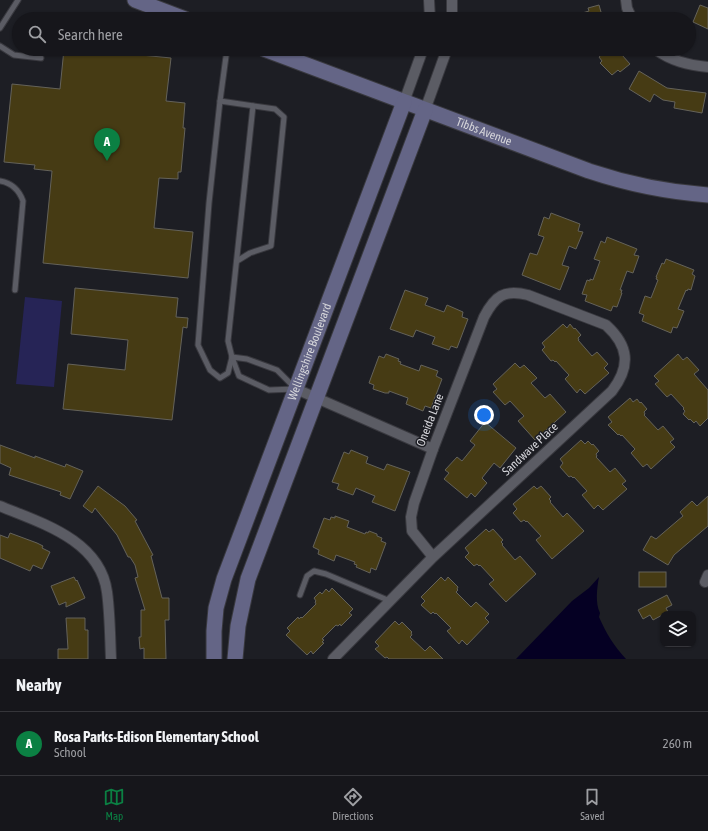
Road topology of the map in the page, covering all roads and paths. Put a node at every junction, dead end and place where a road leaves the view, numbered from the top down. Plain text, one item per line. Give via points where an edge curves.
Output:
1 (18, 0) edge
2 (134, 0) edge
3 (429, 0) edge
4 (452, 0) edge
5 (626, 0) edge
6 (166, 12) edge
7 (430, 12) edge
8 (452, 12) edge
9 (629, 12) edge
10 (0, 28) edge
11 (0, 46) edge
12 (12, 54) edge
13 (23, 56) edge
14 (226, 56) edge
15 (282, 56) edge
16 (420, 56) edge
17 (444, 56) edge
18 (665, 56) edge
19 (41, 58) dead end
20 (708, 67) edge
21 (220, 101) junction
22 (404, 102) junction
23 (253, 106) junction
24 (425, 110) junction
25 (0, 181) edge
26 (708, 195) edge
27 (237, 261) junction
28 (15, 290) dead end
29 (502, 295) joint
30 (232, 357) junction
31 (296, 389) junction
32 (315, 398) junction
33 (433, 449) junction
34 (0, 506) edge
35 (433, 557) junction
36 (300, 595) dead end
37 (390, 600) junction
38 (111, 659) edge
39 (214, 659) edge
40 (235, 659) edge
41 (333, 659) edge

1 - 10 lane
2 - 6 street
3 - 7 street
4 - 8 street
5 - 9 street
11 - 12 lane
13 - 19 lane
14 - 21 lane
15 - 22 street, Tibbs Avenue
16 - 22 street, Wellingshire Boulevard
17 - 24 street, Wellingshire Boulevard
18 - 20 street via 680,62
21 - 23 lane
21 - 30 lane via 198,345 210,370 220,378 228,373
22 - 24 street, Tibbs Avenue
22 - 31 street, Wellingshire Boulevard
23 - 27 lane
23 - 27 lane via 275,109 284,117 271,246 250,253
24 - 26 street, Tibbs Avenue via 605,176 657,188
24 - 32 street, Wellingshire Boulevard
25 - 28 lane via 12,185 20,193 23,201
27 - 30 lane via 228,341
29 - 33 street, Oneida Lane via 494,300 484,317
29 - 35 street, Sandwave Place via 516,292 528,295 606,325 616,333 623,346 626,359 624,369 612,391
30 - 31 lane via 247,359 278,370
30 - 31 lane via 239,376 269,390
31 - 32 street
31 - 39 street, Wellingshire Boulevard via 224,579 216,608
32 - 33 street
32 - 40 street, Wellingshire Boulevard via 248,579 238,626
33 - 35 street, Oneida Lane via 411,518 412,531
34 - 38 street via 61,532 98,565 107,590
35 - 37 street, Sandwave Place
36 - 37 lane via 307,576 314,571
37 - 41 street, Sandwave Place

